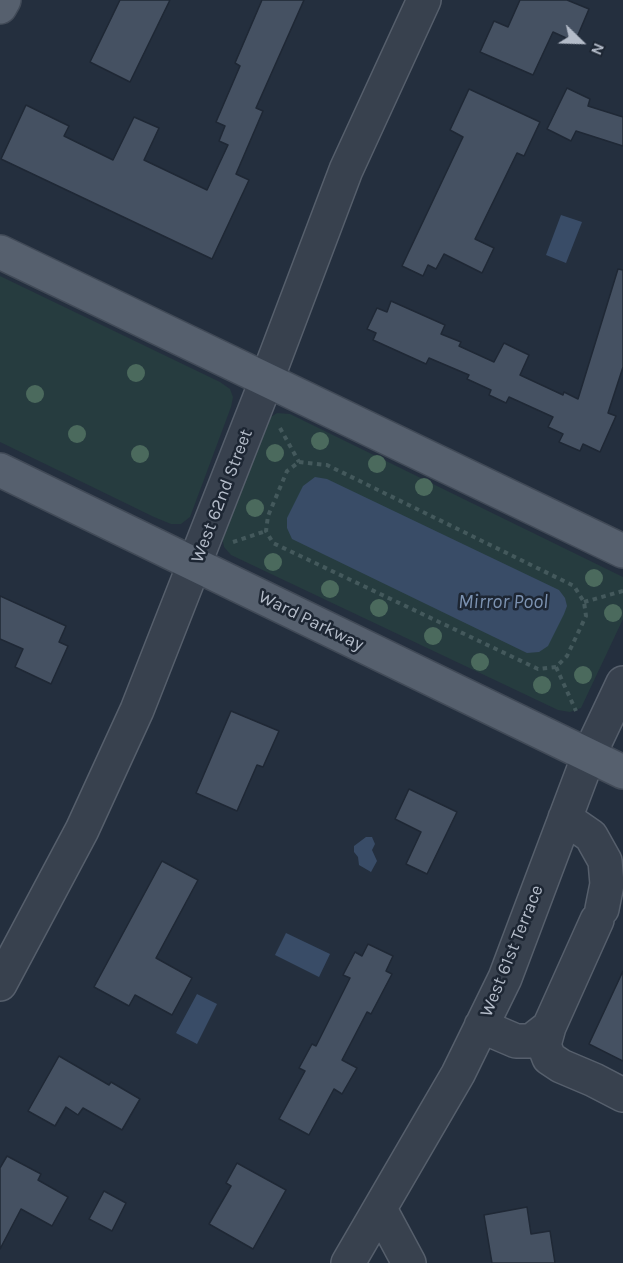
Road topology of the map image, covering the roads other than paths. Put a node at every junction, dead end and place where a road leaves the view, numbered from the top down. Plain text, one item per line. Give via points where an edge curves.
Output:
1 (4, 0) edge
2 (423, 0) edge
3 (0, 7) edge
4 (0, 252) edge
5 (267, 379) junction
6 (0, 470) edge
7 (623, 551) edge
8 (195, 565) junction
9 (623, 683) edge
10 (589, 755) junction
11 (623, 772) edge
12 (565, 818) junction
13 (0, 984) edge
14 (482, 1026) junction
15 (549, 1027) junction
16 (623, 1095) edge
17 (380, 1209) junction
18 (348, 1263) edge
19 (409, 1263) edge

1 - 3 main road
2 - 5 street, West 62nd Street via 346,170
4 - 5 main road
5 - 7 main road
5 - 8 street, West 62nd Street
6 - 8 main road, Ward Parkway
8 - 10 main road, Ward Parkway
8 - 13 street, West 62nd Street via 137,710 82,830
9 - 10 street, West 61st Terrace
10 - 11 main road, Ward Parkway
10 - 12 street, West 61st Terrace
12 - 14 street, West 61st Terrace via 505,978
12 - 15 street via 591,836 605,861 607,884 599,914
14 - 15 street via 516,1041 531,1041
14 - 17 street, West 61st Terrace
15 - 16 street via 544,1044 549,1058
17 - 18 street, West 61st Terrace
17 - 19 street

